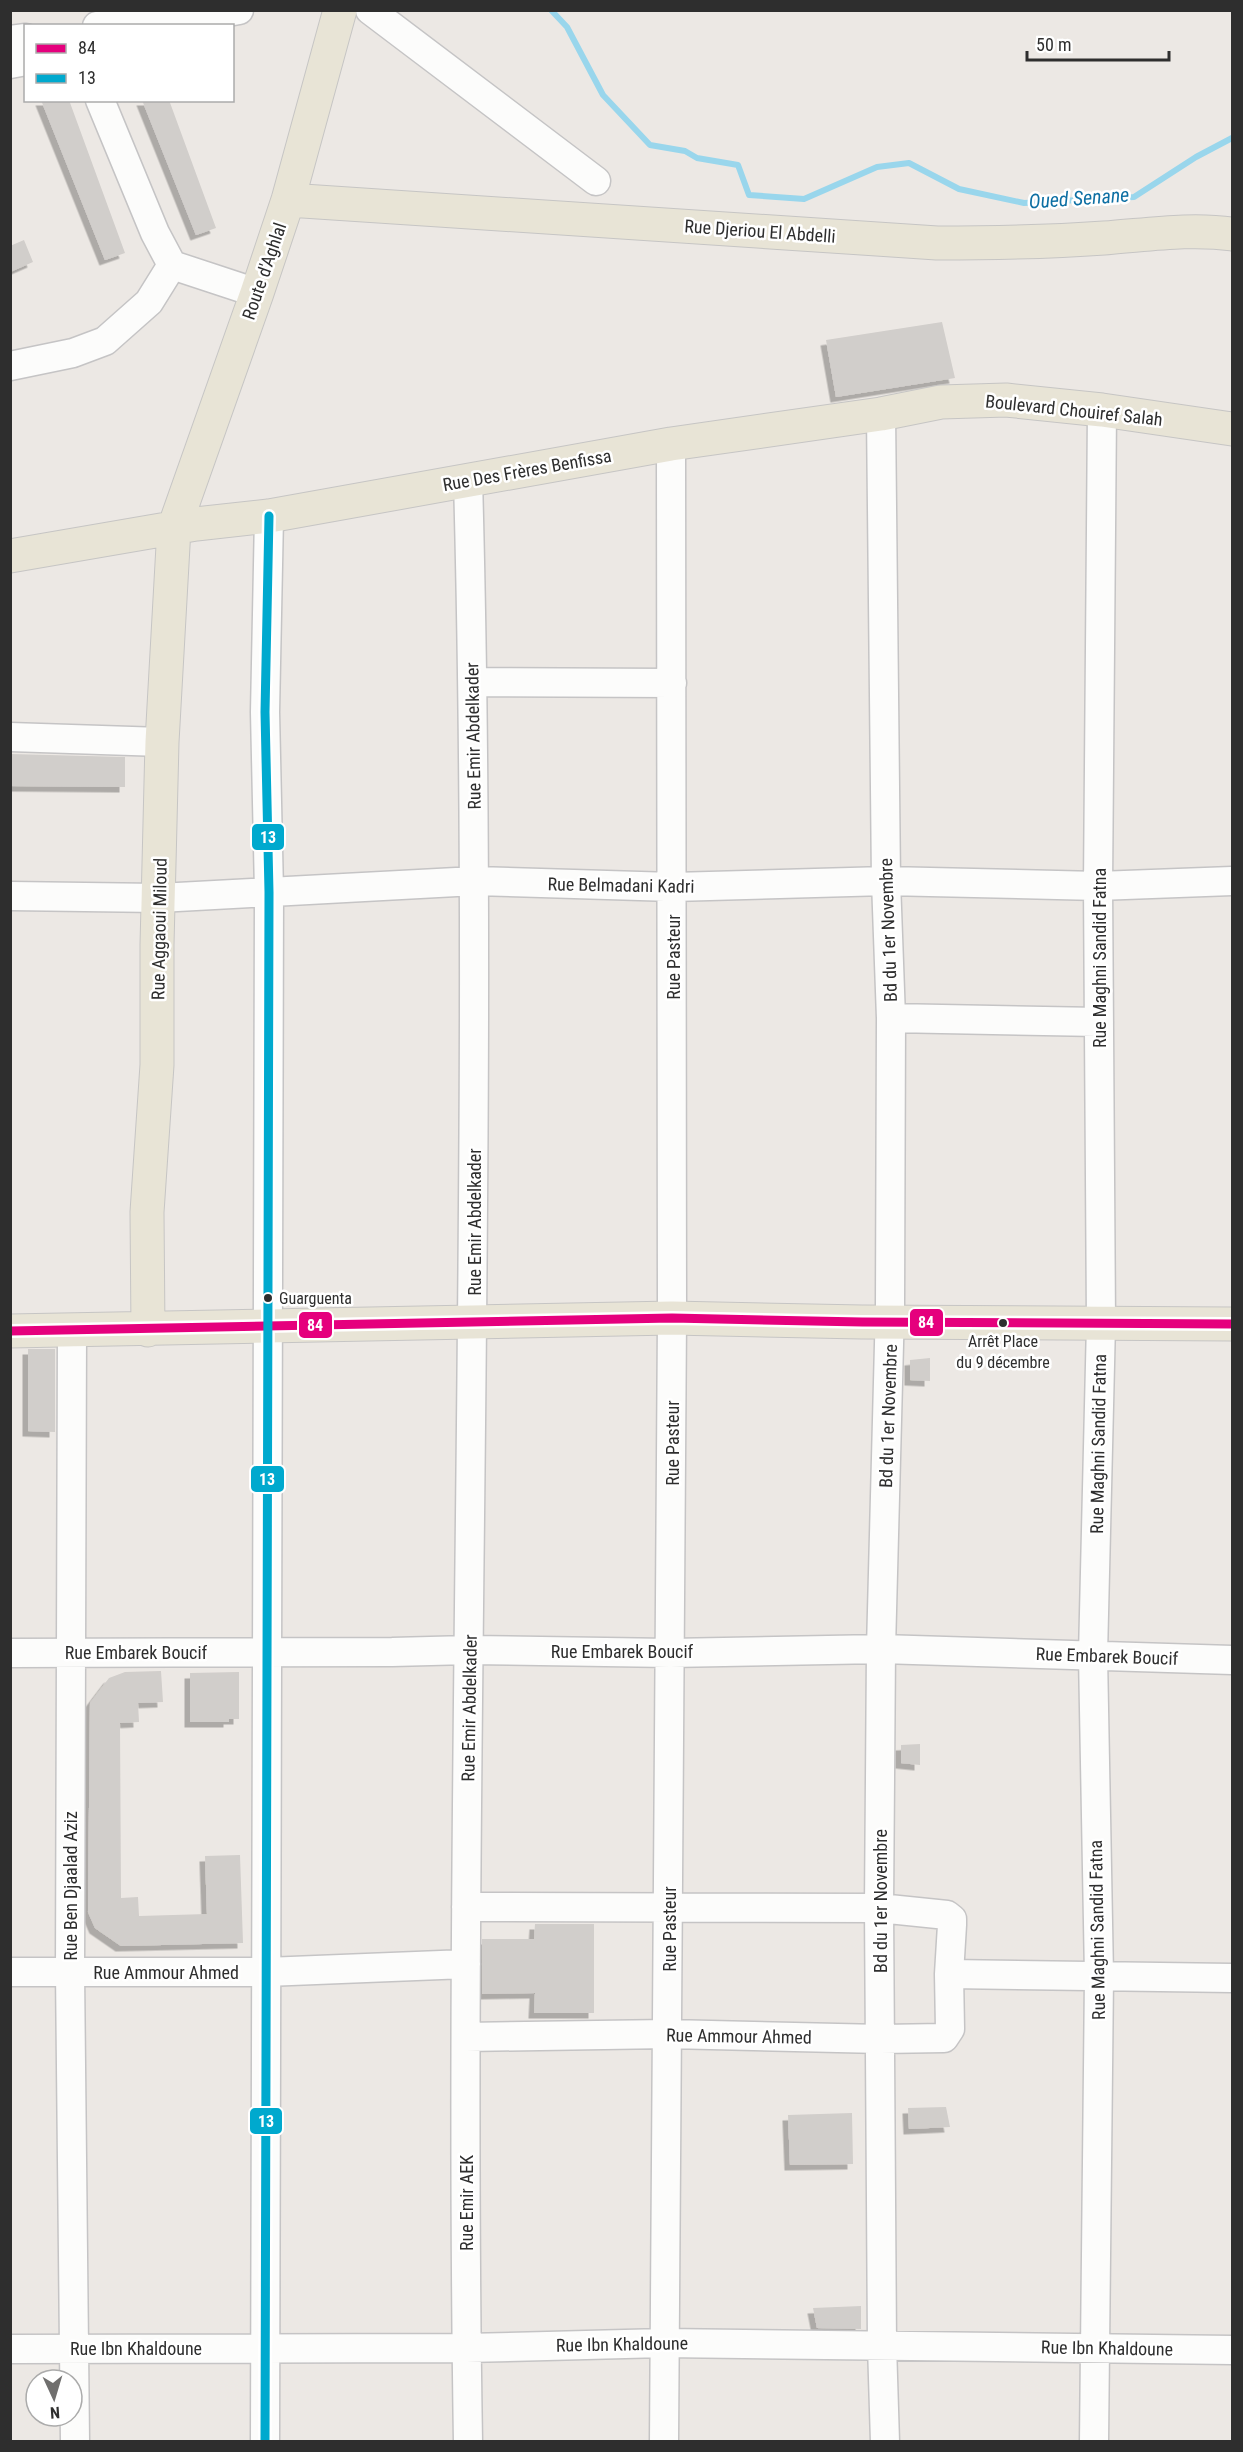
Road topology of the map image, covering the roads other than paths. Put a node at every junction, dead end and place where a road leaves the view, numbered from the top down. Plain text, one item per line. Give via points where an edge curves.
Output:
1 (239, 10) edge
2 (340, 10) edge
3 (370, 10) edge
4 (175, 23) edge
5 (107, 24) edge
6 (101, 102) edge
7 (596, 181) dead end
8 (288, 200) junction
9 (1233, 234) edge
10 (172, 265) junction
11 (257, 293) junction
12 (10, 366) edge
13 (1102, 410) junction
14 (881, 414) junction
15 (1233, 429) edge
16 (671, 444) junction
17 (468, 480) junction
18 (269, 516) junction
19 (174, 528) junction
20 (10, 556) edge
21 (473, 682) junction
22 (672, 682) junction
23 (10, 737) edge
24 (162, 742) junction
25 (475, 881) junction
26 (886, 881) junction
27 (1233, 881) edge
28 (1098, 886) junction
29 (673, 887) junction
30 (269, 892) junction
31 (10, 896) edge
32 (159, 898) junction
33 (891, 1018) junction
34 (1099, 1022) junction
35 (890, 1314) junction
36 (672, 1318) junction
37 (474, 1321) junction
38 (1101, 1323) junction
39 (1233, 1324) edge
40 (266, 1326) junction
41 (148, 1330) junction
42 (10, 1331) edge
43 (72, 1331) junction
44 (881, 1649) junction
45 (469, 1650) junction
46 (266, 1651) junction
47 (10, 1653) edge
48 (72, 1653) junction
49 (670, 1653) junction
50 (1093, 1655) junction
51 (1233, 1660) edge
52 (466, 1907) junction
53 (669, 1908) junction
54 (879, 1908) junction
55 (466, 1964) junction
56 (10, 1972) edge
57 (70, 1972) junction
58 (266, 1972) junction
59 (950, 1974) junction
60 (1099, 1976) junction
61 (1233, 1978) edge
62 (668, 2034) junction
63 (466, 2037) junction
64 (880, 2039) junction
65 (664, 2343) junction
66 (882, 2345) junction
67 (74, 2347) junction
68 (1094, 2347) junction
69 (266, 2348) junction
70 (466, 2348) junction
71 (10, 2349) edge
72 (1233, 2350) edge
73 (75, 2442) edge
74 (265, 2442) edge
75 (468, 2442) edge
76 (664, 2442) edge
77 (885, 2442) edge
78 (1094, 2442) edge

1 - 4 street
2 - 8 main road, Route d'Aghlal
3 - 7 street
4 - 5 street via 149,16
6 - 10 street
8 - 9 main road, Rue Djeriou El Abdelli via 937,243 1024,243 1182,231
8 - 11 main road, Route d'Aghlal
10 - 11 street
10 - 12 street via 149,302 105,341
11 - 19 main road, Route d'Aghlal
13 - 14 main road, Boulevard Chouiref Salah via 1006,400 941,402
13 - 15 main road, Boulevard Chouiref Salah
13 - 28 street, Rue Maghni Sandid Fatna
14 - 16 main road, Rue Des Frères Benfissa
14 - 26 street, Bd du 1er Novembre
16 - 17 main road, Rue Des Frères Benfissa
16 - 22 street, Rue Pasteur
17 - 18 main road, Rue Des Frères Benfissa
17 - 21 street, Rue Emir Abdelkader
18 - 19 main road, Rue Des Frères Benfissa
18 - 30 street via 265,712
19 - 20 main road, Rue Des Frères Benfissa
19 - 24 main road, Rue Aggaoui Miloud
21 - 22 street
21 - 25 street, Rue Emir Abdelkader
22 - 29 street, Rue Pasteur
23 - 24 street
24 - 32 main road, Rue Aggaoui Miloud
25 - 29 street, Rue Belmadani Kadri
25 - 30 street, Rue Belmadani Kadri
25 - 37 street, Rue Emir Abdelkader
26 - 28 street, Rue Belmadani Kadri
26 - 29 street, Rue Belmadani Kadri
26 - 33 street, Bd du 1er Novembre
27 - 28 street, Rue Belmadani Kadri
28 - 34 street, Rue Maghni Sandid Fatna
29 - 36 street, Rue Pasteur
30 - 32 street, Rue Belmadani Kadri
30 - 40 street
31 - 32 street, Rue Belmadani Kadri
32 - 41 main road, Rue Aggaoui Miloud via 157,1065 147,1212
33 - 34 street
33 - 35 street, Bd du 1er Novembre
34 - 38 street, Rue Maghni Sandid Fatna
35 - 36 main road
35 - 38 main road
35 - 44 street, Bd du 1er Novembre
36 - 37 main road
36 - 49 street, Rue Pasteur
37 - 40 main road
37 - 45 street, Rue Emir Abdelkader
38 - 39 main road
38 - 50 street, Rue Maghni Sandid Fatna
40 - 41 main road
40 - 46 street
41 - 43 main road
42 - 43 main road
43 - 48 street, Rue Ben Djaalad Aziz
44 - 49 street, Rue Embarek Boucif
44 - 50 street, Rue Embarek Boucif
44 - 54 street, Bd du 1er Novembre
45 - 46 street, Rue Embarek Boucif
45 - 49 street, Rue Embarek Boucif
45 - 52 street, Rue Emir Abdelkader
46 - 48 street, Rue Embarek Boucif
46 - 58 street
47 - 48 street, Rue Embarek Boucif
48 - 57 street, Rue Ben Djaalad Aziz
49 - 53 street, Rue Pasteur
50 - 51 street, Rue Embarek Boucif
50 - 60 street, Rue Maghni Sandid Fatna
52 - 53 street, Rue Ammour Ahmed
52 - 55 street, Rue Emir Abdelkader
53 - 54 street, Rue Ammour Ahmed
53 - 62 street, Rue Pasteur
54 - 59 street, Rue Ammour Ahmed via 950,1916
54 - 64 street, Bd du 1er Novembre
55 - 58 street, Rue Ammour Ahmed
55 - 63 street, Rue Emir AEK
56 - 57 street, Rue Ammour Ahmed
57 - 58 street, Rue Ammour Ahmed
57 - 67 street, Rue Ben Djaalad Aziz
58 - 69 street
59 - 60 street
59 - 64 street, Rue Ammour Ahmed via 950,2029 944,2038
60 - 61 street
60 - 68 street, Rue Maghni Sandid Fatna
62 - 63 street, Rue Ammour Ahmed
62 - 64 street, Rue Ammour Ahmed
62 - 65 street, Rue Pasteur
63 - 70 street, Rue Emir AEK
64 - 66 street, Bd du 1er Novembre
65 - 66 street, Rue Ibn Khaldoune
65 - 70 street, Rue Ibn Khaldoune
65 - 76 street, Rue Pasteur
66 - 68 street, Rue Ibn Khaldoune
66 - 77 street, Bd du 1er Novembre
67 - 69 street, Rue Ibn Khaldoune
67 - 71 street, Rue Ibn Khaldoune
67 - 73 street, Rue Ben Djaalad Aziz
68 - 72 street, Rue Ibn Khaldoune
68 - 78 street, Rue Maghni Sandid Fatna
69 - 70 street, Rue Ibn Khaldoune
69 - 74 street
70 - 75 street, Rue Emir AEK

